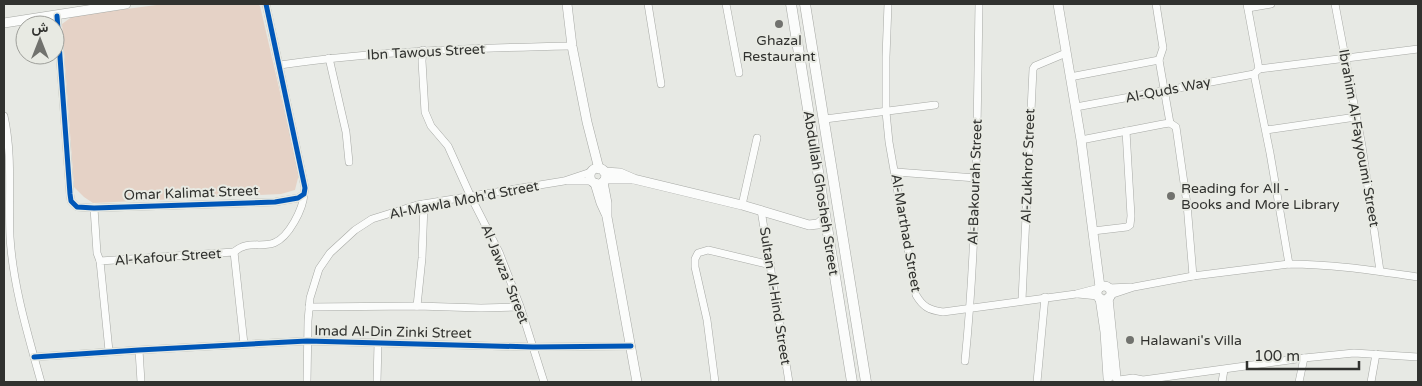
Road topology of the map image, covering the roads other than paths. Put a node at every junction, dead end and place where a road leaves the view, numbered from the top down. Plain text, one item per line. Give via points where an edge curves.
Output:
1 (126, 4) edge
2 (266, 4) edge
3 (567, 4) edge
4 (648, 4) edge
5 (726, 4) edge
6 (791, 4) edge
7 (805, 4) edge
8 (888, 4) edge
9 (979, 4) edge
10 (1058, 4) edge
11 (1156, 4) edge
12 (1271, 4) edge
13 (1335, 4) edge
14 (1248, 6) edge
15 (63, 15) edge
16 (572, 46) junction
17 (1418, 49) edge
18 (422, 50) junction
19 (1066, 53) junction
20 (1344, 57) junction
21 (329, 58) junction
22 (1159, 60) junction
23 (61, 65) edge
24 (280, 65) junction
25 (1257, 71) junction
26 (739, 73) dead end
27 (1070, 77) junction
28 (661, 84) dead end
29 (1164, 91) junction
30 (935, 105) dead end
31 (1076, 107) junction
32 (886, 112) junction
33 (4, 116) edge
34 (1356, 117) junction
35 (825, 119) junction
36 (1170, 123) junction
37 (1266, 130) junction
38 (1126, 131) junction
39 (757, 138) dead end
40 (1081, 140) junction
41 (349, 162) dead end
42 (896, 172) junction
43 (598, 176) junction
44 (976, 178) junction
45 (304, 194) junction
46 (471, 197) junction
47 (424, 204) junction
48 (742, 205) junction
49 (94, 208) junction
50 (761, 210) junction
51 (825, 218) junction
52 (1093, 231) junction
53 (7, 238) edge
54 (234, 252) junction
55 (100, 262) junction
56 (1289, 264) junction
57 (771, 265) junction
58 (1380, 272) junction
59 (1194, 276) junction
60 (1418, 277) edge
61 (1104, 292) junction
62 (1045, 297) junction
63 (1022, 300) junction
64 (417, 306) junction
65 (309, 307) junction
66 (520, 307) junction
67 (970, 309) junction
68 (307, 342) junction
69 (378, 343) junction
70 (244, 344) junction
71 (632, 346) junction
72 (533, 347) junction
73 (139, 350) junction
74 (108, 352) junction
75 (1376, 354) junction
76 (34, 357) junction
77 (1418, 357) edge
78 (1304, 358) junction
79 (965, 361) dead end
80 (1224, 370) junction
81 (1111, 381) edge
82 (1140, 381) edge
83 (41, 382) edge
84 (141, 382) edge
85 (307, 382) edge
86 (377, 382) edge
87 (544, 382) edge
88 (637, 382) edge
89 (715, 382) edge
90 (789, 382) edge
91 (852, 382) edge
92 (866, 382) edge
93 (1037, 382) edge
94 (1222, 382) edge
95 (1299, 382) edge
96 (1371, 382) edge

1 - 15 street
2 - 24 street
3 - 16 street
4 - 28 street
5 - 26 street
6 - 51 main road, Abdullah Ghosheh Street
7 - 35 main road, Abdullah Ghosheh Street
8 - 32 street, Al-Marthad Street
9 - 44 street, Al-Bakourah Street
10 - 19 street
11 - 22 street via 1162,40
12 - 14 street
13 - 20 street, Ibrahim Al-Fayyoumi Street
14 - 25 street
16 - 18 street, Ibn Tawous Street
16 - 43 street
17 - 20 street, Al-Quds Way
18 - 21 street, Ibn Tawous Street
18 - 46 street, Al-Jawza' Street via 425,112 431,126 448,146
19 - 27 street
19 - 63 street, Al-Zukhrof Street via 1033,69
20 - 25 street, Al-Quds Way
20 - 34 street, Ibrahim Al-Fayyoumi Street
21 - 24 street, Ibn Tawous Street
21 - 41 street via 346,132
22 - 27 street
22 - 29 street
23 - 49 street, Omar Kalimat Street via 70,194 77,207
24 - 45 street via 304,178
25 - 29 street, Al-Quds Way
25 - 37 street
27 - 31 street
29 - 31 street, Al-Quds Way
29 - 36 street
30 - 32 street
31 - 40 street
32 - 35 street
32 - 42 street, Al-Marthad Street
33 - 53 street via 10,151
34 - 37 street
34 - 58 street, Ibrahim Al-Fayyoumi Street
35 - 92 main road, Abdullah Ghosheh Street
36 - 38 street
36 - 59 street via 1178,131
37 - 56 street
38 - 40 street
38 - 52 street via 1130,225
39 - 48 street
40 - 52 street
42 - 44 street
42 - 67 street, Al-Marthad Street via 918,299 933,311
43 - 46 street, Al-Mawla Moh'd Street
43 - 48 street, Sultan Al-Hind Street via 634,179
43 - 71 street
44 - 67 street, Al-Bakourah Street
45 - 49 street, Omar Kalimat Street via 275,202
45 - 54 street via 299,213 276,242 240,246
46 - 47 street, Al-Mawla Moh'd Street
46 - 66 street, Al-Jawza' Street via 499,252
47 - 64 street
47 - 65 street, Al-Mawla Moh'd Street via 372,219 340,243 320,269
48 - 50 street, Sultan Al-Hind Street
49 - 55 street
50 - 51 street, Sultan Al-Hind Street via 809,225 818,224
50 - 57 street, Sultan Al-Hind Street
51 - 91 main road, Abdullah Ghosheh Street
52 - 61 street via 1097,274
53 - 76 street
54 - 55 street, Al-Kafour Street
54 - 70 street, Al-Kafour Street
55 - 74 street, Al-Kafour Street
56 - 58 street, Al-Marthad Street
56 - 59 street, Al-Marthad Street
57 - 89 street via 708,250 698,253 695,259
57 - 90 street, Sultan Al-Hind Street
58 - 60 street, Al-Marthad Street
59 - 61 street, Al-Marthad Street
61 - 62 street, Al-Marthad Street
61 - 81 street
62 - 63 street, Al-Marthad Street
62 - 93 street
63 - 67 street, Al-Marthad Street
64 - 65 street
64 - 66 street
65 - 68 street, Al-Mawla Moh'd Street
66 - 72 street, Al-Jawza' Street
67 - 79 street, Al-Bakourah Street
68 - 69 street, Imad Al-Din Zinki Street
68 - 70 street, Imad Al-Din Zinki Street
68 - 85 street, Al-Mawla Moh'd Street
69 - 72 street, Imad Al-Din Zinki Street
69 - 86 street
70 - 73 street, Imad Al-Din Zinki Street
71 - 72 street, Imad Al-Din Zinki Street
71 - 88 street
72 - 87 street, Al-Jawza' Street
73 - 74 street, Imad Al-Din Zinki Street
73 - 84 street
74 - 76 street, Imad Al-Din Zinki Street
75 - 77 street
75 - 78 street
75 - 96 street
76 - 83 street
78 - 80 street
78 - 95 street
80 - 82 street
80 - 94 street
81 - 82 street via 1133,378

